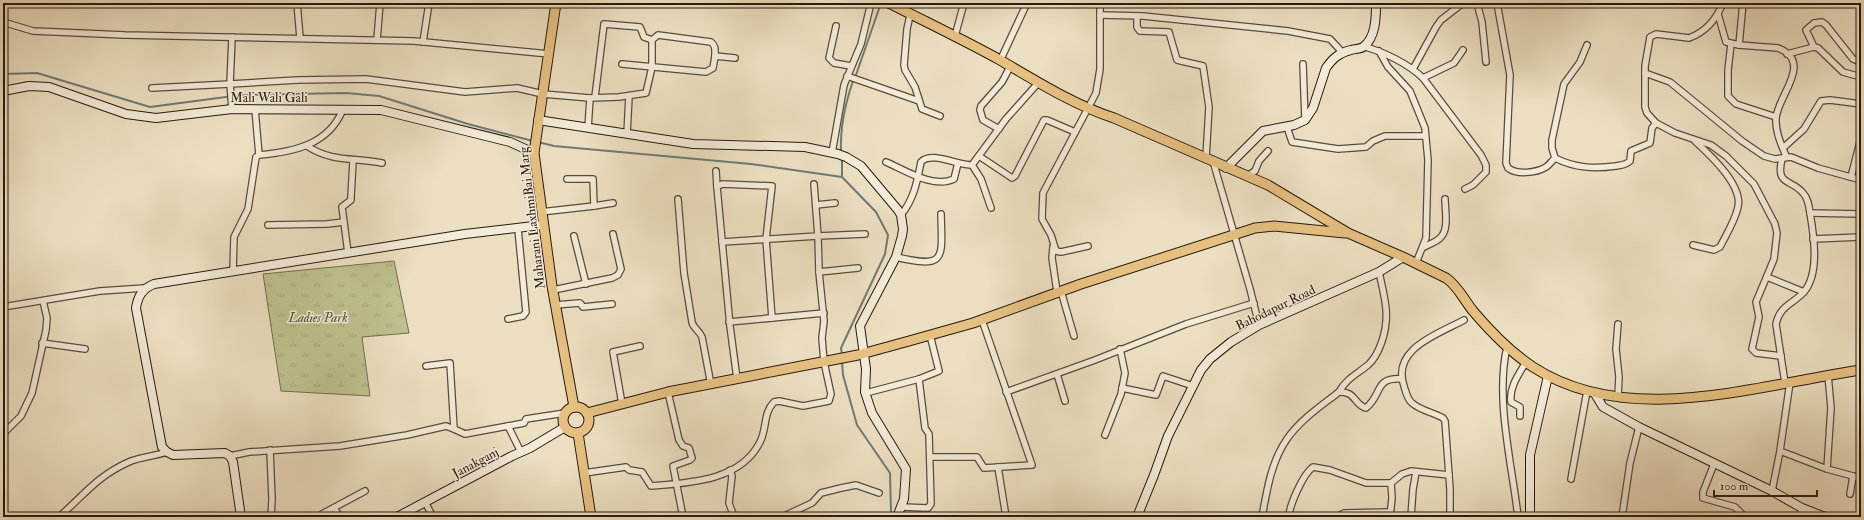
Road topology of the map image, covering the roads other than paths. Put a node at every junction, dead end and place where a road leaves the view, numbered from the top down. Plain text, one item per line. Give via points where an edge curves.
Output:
1 (297, 3) edge
2 (380, 3) edge
3 (429, 3) edge
4 (556, 3) edge
5 (871, 3) edge
6 (889, 3) edge
7 (964, 3) edge
8 (1027, 3) edge
9 (1100, 3) edge
10 (1376, 3) edge
11 (1463, 3) edge
12 (1477, 3) edge
13 (1497, 3) edge
14 (1723, 3) edge
15 (1743, 3) edge
16 (910, 14) junction
17 (1718, 14) junction
18 (1100, 15) junction
19 (1137, 16) junction
20 (3, 22) edge
21 (836, 26) dead end
22 (956, 36) junction
23 (232, 37) junction
24 (300, 38) junction
25 (378, 40) junction
26 (652, 40) junction
27 (423, 42) junction
28 (1731, 44) junction
29 (1587, 45) dead end
30 (1739, 45) junction
31 (1363, 46) junction
32 (1814, 47) junction
33 (1463, 50) dead end
34 (1379, 51) junction
35 (1342, 52) junction
36 (549, 54) junction
37 (1787, 54) junction
38 (715, 56) junction
39 (735, 58) dead end
40 (1000, 61) junction
41 (1486, 62) dead end
42 (1861, 62) edge
43 (622, 64) dead end
44 (1303, 64) dead end
45 (852, 66) junction
46 (1010, 66) junction
47 (652, 67) junction
48 (1413, 69) junction
49 (1645, 73) junction
50 (847, 76) junction
51 (1861, 77) edge
52 (1423, 78) junction
53 (1039, 82) junction
54 (230, 84) junction
55 (152, 88) dead end
56 (3, 91) edge
57 (543, 94) junction
58 (629, 96) junction
59 (592, 98) junction
60 (919, 101) junction
61 (1861, 104) edge
62 (232, 105) junction
63 (255, 109) junction
64 (343, 109) junction
65 (1088, 110) junction
66 (940, 116) dead end
67 (1776, 117) junction
68 (1305, 120) junction
69 (1656, 123) junction
70 (537, 124) junction
71 (1287, 127) junction
72 (588, 128) junction
73 (999, 129) junction
74 (1075, 132) junction
75 (627, 134) junction
76 (1425, 136) junction
77 (1693, 140) junction
78 (1860, 142) dead end
79 (307, 146) junction
80 (1783, 148) junction
81 (534, 149) junction
82 (1268, 151) dead end
83 (259, 155) junction
84 (839, 155) junction
85 (979, 156) junction
86 (1784, 157) junction
87 (1555, 158) junction
88 (1209, 160) junction
89 (353, 161) junction
90 (886, 162) dead end
91 (382, 163) dead end
92 (958, 163) junction
93 (972, 165) junction
94 (1226, 168) junction
95 (716, 171) dead end
96 (918, 176) junction
97 (1247, 176) junction
98 (1852, 177) junction
99 (567, 180) dead end
100 (1861, 180) edge
101 (814, 184) dead end
102 (717, 187) junction
103 (1465, 189) dead end
104 (678, 199) dead end
105 (1445, 199) dead end
106 (613, 203) dead end
107 (835, 203) dead end
108 (816, 205) junction
109 (594, 206) junction
110 (991, 208) dead end
111 (541, 212) junction
112 (1810, 213) junction
113 (940, 214) dead end
114 (1861, 214) edge
115 (901, 215) junction
116 (344, 222) junction
117 (268, 224) dead end
118 (542, 225) junction
119 (518, 229) junction
120 (1348, 233) junction
121 (613, 234) dead end
122 (866, 234) dead end
123 (574, 236) dead end
124 (818, 236) junction
125 (1234, 236) junction
126 (1861, 237) edge
127 (766, 239) junction
128 (1813, 239) junction
129 (722, 242) junction
130 (1693, 245) dead end
131 (1088, 246) dead end
132 (1054, 247) junction
133 (1424, 247) junction
134 (348, 253) junction
135 (896, 257) junction
136 (1403, 257) junction
137 (1416, 263) junction
138 (858, 268) dead end
139 (233, 272) junction
140 (819, 272) junction
141 (1379, 272) junction
142 (1767, 276) junction
143 (586, 284) junction
144 (145, 288) junction
145 (553, 290) junction
146 (1059, 292) junction
147 (1804, 292) junction
148 (43, 301) junction
149 (1254, 303) junction
150 (612, 304) dead end
151 (555, 305) junction
152 (3, 307) edge
153 (824, 313) junction
154 (772, 318) junction
155 (508, 319) dead end
156 (982, 320) junction
157 (1464, 320) dead end
158 (729, 322) junction
159 (1618, 324) dead end
160 (1259, 325) junction
161 (930, 335) junction
162 (1074, 336) dead end
163 (42, 343) junction
164 (640, 346) dead end
165 (1507, 347) junction
166 (85, 349) dead end
167 (1120, 349) junction
168 (861, 354) junction
169 (1781, 356) junction
170 (828, 361) junction
171 (1526, 362) junction
172 (426, 366) dead end
173 (1861, 370) edge
174 (1057, 374) junction
175 (1828, 375) junction
176 (1548, 376) junction
177 (737, 379) junction
178 (919, 379) junction
179 (1402, 379) junction
180 (1788, 382) junction
181 (711, 384) junction
182 (1193, 386) junction
183 (1122, 388) junction
184 (668, 392) junction
185 (1006, 392) junction
186 (1339, 392) junction
187 (1591, 392) junction
188 (866, 393) junction
189 (1618, 396) junction
190 (1066, 402) dead end
191 (622, 404) junction
192 (574, 407) junction
193 (565, 413) junction
194 (587, 413) junction
195 (1520, 416) dead end
196 (508, 426) junction
197 (565, 427) junction
198 (1639, 427) junction
199 (454, 429) junction
200 (4, 430) edge
201 (578, 433) junction
202 (1105, 435) dead end
203 (270, 450) junction
204 (1780, 451) junction
205 (167, 452) junction
206 (521, 452) junction
207 (230, 456) junction
208 (930, 457) junction
209 (1714, 464) junction
210 (998, 467) junction
211 (1827, 468) junction
212 (730, 470) junction
213 (1416, 472) junction
214 (584, 473) junction
215 (1449, 475) junction
216 (1853, 476) junction
217 (1571, 479) dead end
218 (1861, 479) edge
219 (1391, 483) junction
220 (677, 484) junction
221 (365, 491) dead end
222 (1772, 491) junction
223 (879, 494) dead end
224 (1850, 494) dead end
225 (425, 502) junction
226 (902, 507) junction
227 (334, 508) junction
228 (1802, 508) junction
229 (3, 514) edge
230 (322, 514) dead end
231 (1390, 514) edge
232 (405, 515) edge
233 (6, 517) edge
234 (59, 517) edge
235 (242, 517) edge
236 (271, 517) edge
237 (340, 517) edge
238 (397, 517) edge
239 (433, 517) edge
240 (591, 517) edge
241 (683, 517) edge
242 (734, 517) edge
243 (782, 517) edge
244 (897, 517) edge
245 (1006, 517) edge
246 (1137, 517) edge
247 (1262, 517) edge
248 (1289, 517) edge
249 (1336, 517) edge
250 (1411, 517) edge
251 (1450, 517) edge
252 (1518, 517) edge
253 (1530, 517) edge
254 (1622, 517) edge
255 (1745, 517) edge
256 (1800, 517) edge
257 (1825, 517) edge

1 - 24 street
2 - 25 street
3 - 27 street
4 - 36 main road, Maharani LaxhmiBai Marg
5 - 45 street via 861,44
6 - 16 main road
7 - 22 street
8 - 40 street
9 - 18 street
10 - 31 street via 1373,32
11 - 48 street via 1441,20
12 - 41 street via 1482,22
13 - 87 street via 1510,75 1506,163 1508,168 1521,172 1547,167
14 - 17 street
15 - 30 street
16 - 22 main road
16 - 60 street via 904,65 915,86
17 - 28 street via 1726,42
17 - 49 street via 1710,25 1689,38 1653,35 1649,41
18 - 19 street
18 - 65 street via 1099,79
19 - 35 street via 1330,39
19 - 88 street via 1137,27 1140,32 1169,32 1177,60 1203,66 1209,107
20 - 23 street via 33,31
21 - 45 street via 829,58 834,63
22 - 40 main road
23 - 24 street
23 - 54 street
24 - 25 street
25 - 27 street
26 - 38 street via 658,35 711,42 716,50
26 - 47 street
26 - 59 street via 644,37 640,28 604,24
27 - 36 street
28 - 30 street
28 - 67 street via 1728,96 1736,104
29 - 87 street via 1580,62 1564,84 1552,140
30 - 37 street via 1778,48
31 - 34 street
31 - 35 street
32 - 37 street
32 - 42 street via 1806,30 1814,23 1822,22 1853,58
32 - 51 street via 1821,49 1843,72
33 - 52 street via 1454,63
34 - 48 street
34 - 76 street via 1388,67 1410,91 1423,121
35 - 68 street via 1326,68 1313,108
36 - 57 main road, Maharani LaxhmiBai Marg
37 - 67 street via 1795,71 1780,102
38 - 39 street
38 - 47 street via 713,68 706,72
40 - 46 main road
43 - 47 street
44 - 68 street
45 - 50 street
46 - 53 main road
46 - 73 street via 1002,82 980,110 983,120
47 - 58 street via 646,93
48 - 52 street
49 - 69 street via 1645,107
49 - 86 street via 1670,82 1764,156 1775,159
50 - 60 street
50 - 84 street
52 - 103 street via 1486,165 1484,176
53 - 65 main road
53 - 73 street
54 - 55 street
54 - 57 street via 366,79 466,92 517,88
54 - 62 street
56 - 62 street, Mali Wali Gali via 29,86 49,87 126,114 156,118
57 - 59 street
57 - 70 main road, Maharani LaxhmiBai Marg
58 - 59 street
58 - 75 street
59 - 72 street
60 - 66 street via 922,109
61 - 80 street via 1821,101 1804,129
62 - 63 street, Mali Wali Gali
63 - 64 street, Mali Wali Gali
63 - 83 street
64 - 79 street via 338,123
64 - 81 street, Mali Wali Gali via 369,109 394,113
65 - 74 street
65 - 88 main road via 1114,118
67 - 80 street
68 - 71 street
69 - 77 street
69 - 87 street via 1652,128 1650,144 1631,150 1630,161 1626,164 1583,168
70 - 72 street
70 - 81 main road, Maharani LaxhmiBai Marg
71 - 76 street via 1292,142 1338,149 1366,147 1385,136
71 - 94 street via 1263,131
72 - 75 street
73 - 85 street
74 - 85 street via 1044,120 1033,145 1012,178
74 - 132 street via 1042,201 1042,219
75 - 84 street via 693,144 805,147
76 - 133 street via 1428,202
77 - 130 street via 1722,170 1736,191 1739,202 1736,215 1720,247 1714,250
77 - 142 street via 1711,145 1726,156 1754,184 1770,212 1777,233 1774,259
78 - 98 street
79 - 83 street
79 - 89 street via 323,155
80 - 86 street
81 - 111 main road, Maharani LaxhmiBai Marg
82 - 97 street via 1263,155 1255,171
83 - 139 street via 254,161 248,209 234,237
84 - 115 street via 861,166 895,204
85 - 93 street
86 - 98 street
86 - 112 street via 1782,177 1803,192
88 - 94 main road
88 - 125 street
89 - 91 street via 368,160
89 - 116 street via 352,196 342,208
90 - 96 street
92 - 93 street
92 - 96 street via 928,157 920,162
92 - 96 street via 956,176 951,181 926,180
93 - 110 street via 981,179
94 - 97 main road
95 - 102 street
96 - 115 street via 910,204
97 - 120 main road via 1268,185
98 - 100 street
99 - 109 street via 593,178
101 - 108 street
102 - 127 street via 726,183 772,186
102 - 129 street
104 - 181 street via 684,273 692,322 702,336
105 - 133 street via 1443,235
106 - 109 street
107 - 108 street
108 - 124 street
109 - 111 street
111 - 118 main road, Maharani LaxhmiBai Marg
112 - 114 street
112 - 128 street
113 - 135 street via 941,250 936,259 926,263
115 - 135 street via 902,236
116 - 117 street
116 - 134 street
118 - 119 street
118 - 145 main road, Maharani LaxhmiBai Marg
119 - 134 street via 464,234
119 - 155 street via 526,312 523,316
120 - 125 main road via 1274,226 1256,228
120 - 136 main road
121 - 143 street via 621,269 618,275
122 - 124 street
123 - 143 street
124 - 127 street
124 - 140 street
125 - 146 main road
125 - 149 street
126 - 128 street
127 - 129 street
127 - 154 street
128 - 147 street via 1814,271 1811,282
129 - 158 street
131 - 132 street via 1062,252 1056,251
132 - 146 street via 1052,258
133 - 137 street
134 - 139 street
135 - 168 street via 861,322
136 - 137 main road
136 - 141 street, Bahodapur Road
137 - 165 main road via 1452,282 1473,311
138 - 140 street
139 - 144 street via 154,284
140 - 153 street
141 - 160 street, Bahodapur Road
141 - 186 street via 1387,315 1384,337 1374,358 1348,379
142 - 147 street
142 - 169 street via 1756,302 1759,317 1752,349 1756,353
143 - 145 street
144 - 148 street
144 - 205 street via 137,300 136,308 160,439
145 - 151 main road, Maharani LaxhmiBai Marg
146 - 156 main road
146 - 162 street
147 - 169 street via 1778,315 1776,324
148 - 152 street
148 - 163 street via 47,318
149 - 160 street
149 - 167 street via 1186,324
150 - 151 street via 583,307 580,303
151 - 192 main road, Maharani LaxhmiBai Marg
153 - 154 street
153 - 170 street via 822,338
154 - 158 street
156 - 161 main road
156 - 185 street
157 - 179 street via 1423,342 1412,351 1401,368
158 - 177 street
159 - 189 street
160 - 182 street, Bahodapur Road via 1210,359
161 - 168 main road
161 - 178 street via 939,372
163 - 166 street
163 - 200 street via 32,393 22,416
164 - 191 street via 613,352
165 - 171 main road
165 - 252 street via 1503,364 1503,394
167 - 174 street
167 - 183 street via 1125,373
168 - 170 main road
168 - 188 street via 866,369
169 - 180 street
170 - 177 main road
170 - 212 street via 831,394 829,401 803,406 774,402 764,420 760,442 746,460
171 - 176 main road
171 - 195 street via 1510,396 1511,402 1520,407
172 - 199 street via 450,362
173 - 175 main road
174 - 185 street
174 - 190 street
175 - 180 main road
175 - 211 street via 1831,414
176 - 187 main road
176 - 253 street via 1530,455
177 - 181 main road
178 - 188 street
178 - 208 street via 925,428 929,434
179 - 186 street via 1392,378 1383,382 1366,408 1362,407 1350,393
179 - 215 street via 1412,403 1445,421
180 - 189 main road via 1712,397
180 - 204 street
181 - 184 main road
182 - 183 street via 1163,376 1156,395
182 - 246 street, Bahodapur Road via 1168,436
183 - 202 street
184 - 191 main road
184 - 220 street via 679,440 683,446 689,448 692,458 673,466
185 - 210 street via 1032,463 1030,466
186 - 247 street via 1287,440 1271,470
187 - 189 main road
187 - 198 street via 1603,407
187 - 217 street
188 - 226 street via 872,413 906,469
191 - 194 main road
192 - 193 main road
192 - 194 main road via 582,408
193 - 196 street via 526,419 524,423
193 - 197 main road
194 - 201 main road via 587,428
196 - 199 street via 465,434
196 - 206 street
197 - 201 main road via 570,432
197 - 206 street, Janakganj
198 - 209 street
198 - 254 street via 1630,462
199 - 203 street via 446,426 340,446
201 - 214 main road
203 - 207 street
203 - 236 street
204 - 211 street
204 - 222 street
205 - 207 street via 173,455 225,453
205 - 234 street via 131,461 92,484
206 - 225 street, Janakganj
207 - 235 street
208 - 210 street via 977,457 982,468
208 - 226 street via 930,506
209 - 222 street
209 - 255 street via 1703,498 1736,507
210 - 245 street
211 - 216 street
212 - 220 street via 714,477
212 - 242 street via 732,476 729,503
213 - 215 street
213 - 219 street via 1402,474
213 - 250 street
214 - 220 street via 626,467 642,472 652,486
214 - 240 main road
215 - 251 street
216 - 218 street
216 - 224 street
219 - 231 street
219 - 248 street via 1366,483 1330,470 1313,467 1305,475
220 - 241 street
221 - 227 street
222 - 228 street
223 - 243 street via 856,485 841,488 822,493 812,503
225 - 232 street, Janakganj
225 - 239 street
226 - 244 street
227 - 230 street
227 - 237 street
228 - 256 street
228 - 257 street
229 - 233 street
231 - 249 street via 1344,513
232 - 238 street, Janakganj

